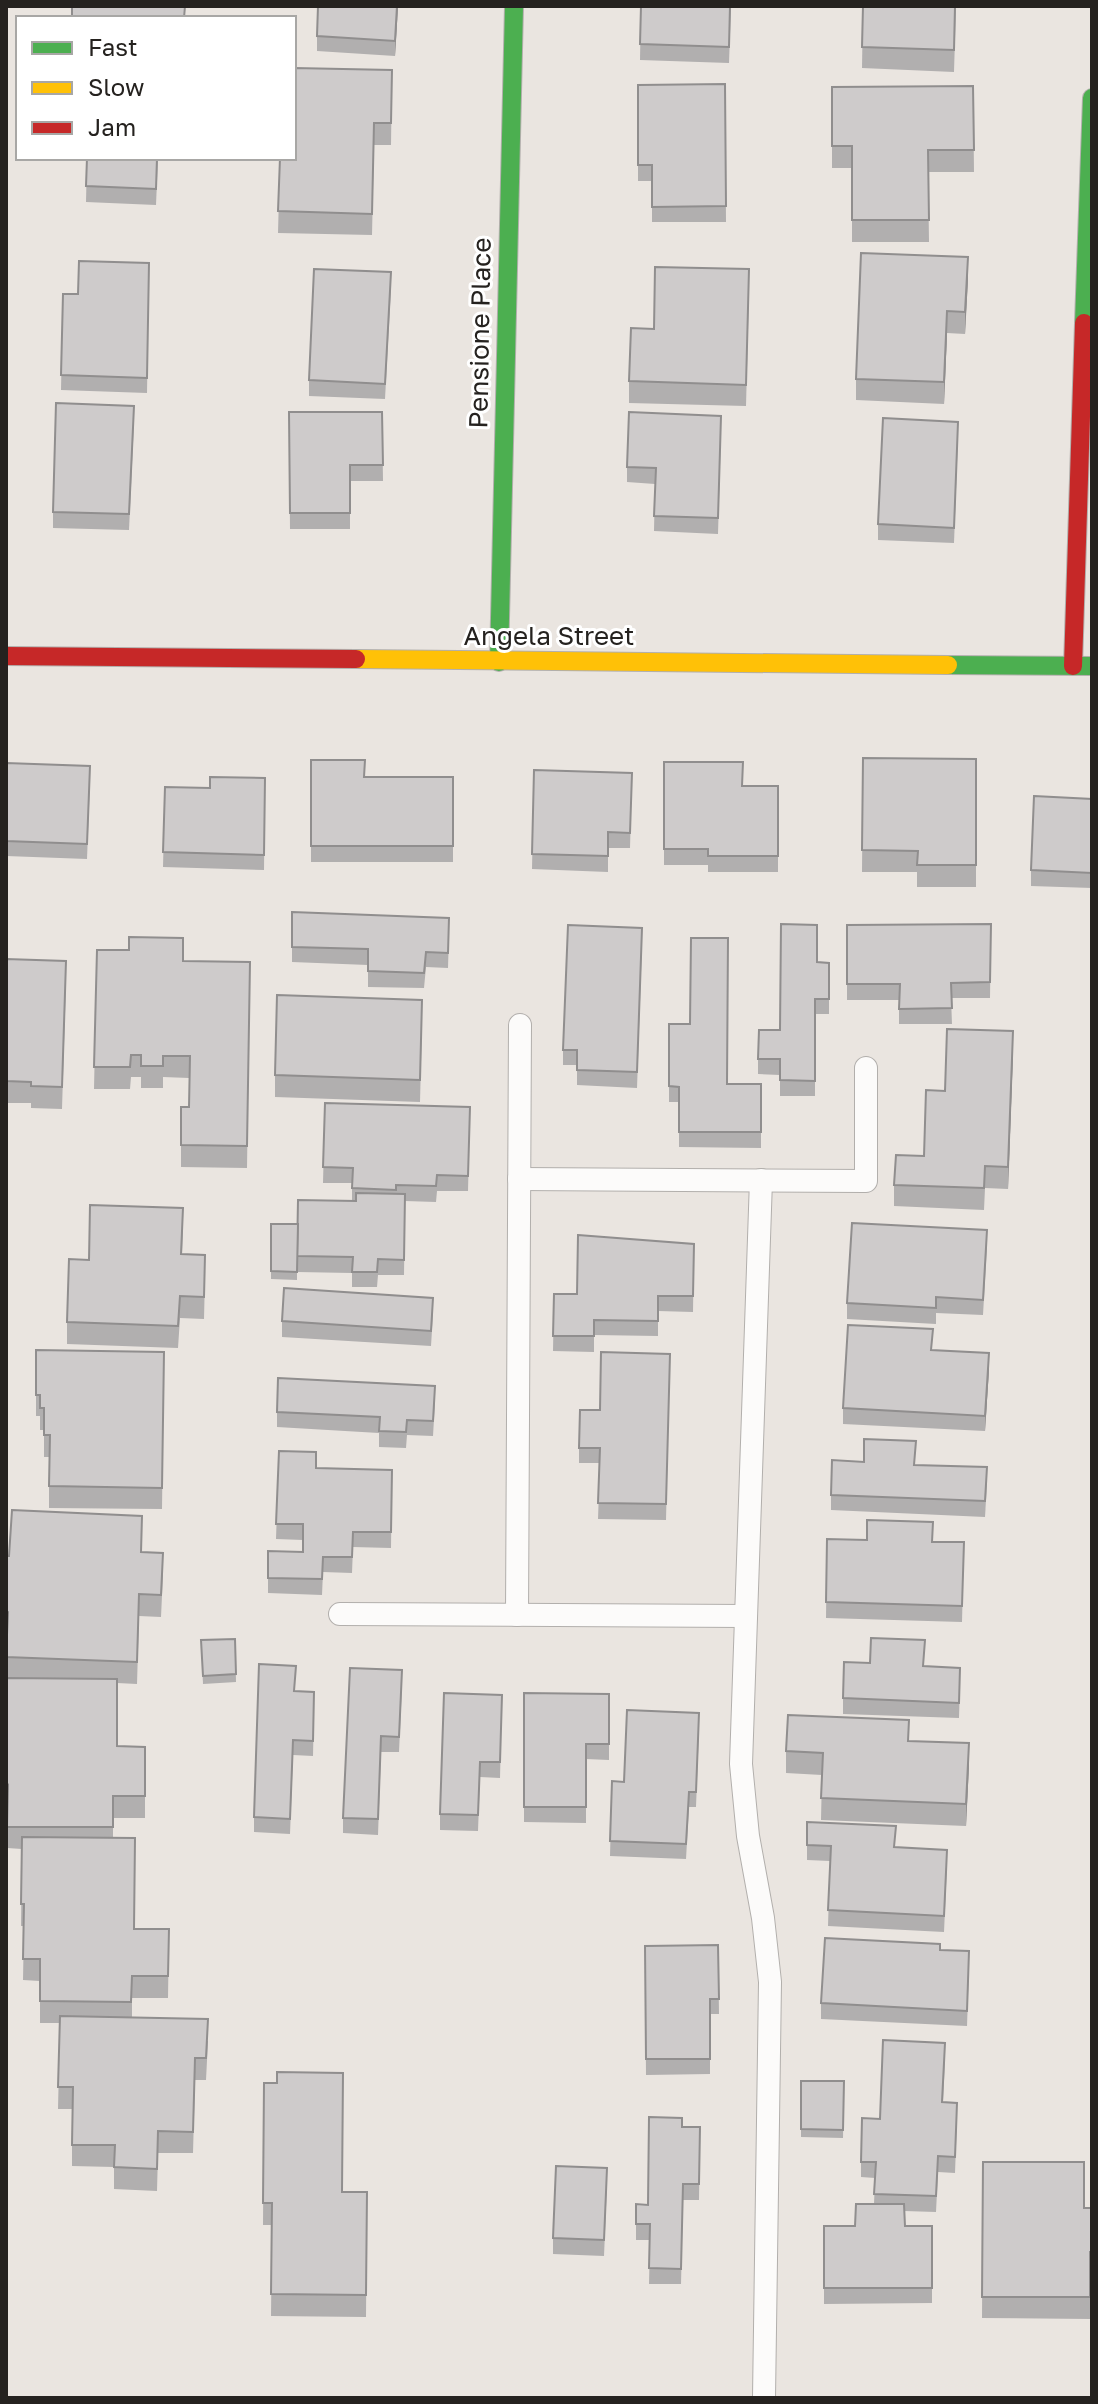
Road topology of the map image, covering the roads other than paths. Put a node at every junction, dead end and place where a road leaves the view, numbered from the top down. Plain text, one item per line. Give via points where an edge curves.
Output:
1 (514, 6) edge
2 (1092, 98) edge
3 (6, 656) edge
4 (499, 662) junction
5 (1073, 666) junction
6 (1092, 666) edge
7 (520, 1025) dead end
8 (866, 1068) dead end
9 (519, 1179) junction
10 (761, 1180) junction
11 (340, 1614) dead end
12 (517, 1615) junction
13 (746, 1616) junction
14 (764, 2398) edge

1 - 4 street, Pensione Place
2 - 5 street
3 - 4 street, Angela Street
4 - 5 street, Angela Street
5 - 6 street, Angela Street
7 - 9 lane
8 - 10 lane via 866,1181
9 - 10 lane
9 - 12 lane
10 - 13 lane
11 - 12 lane
12 - 13 lane
13 - 14 lane via 741,1764 770,1982

